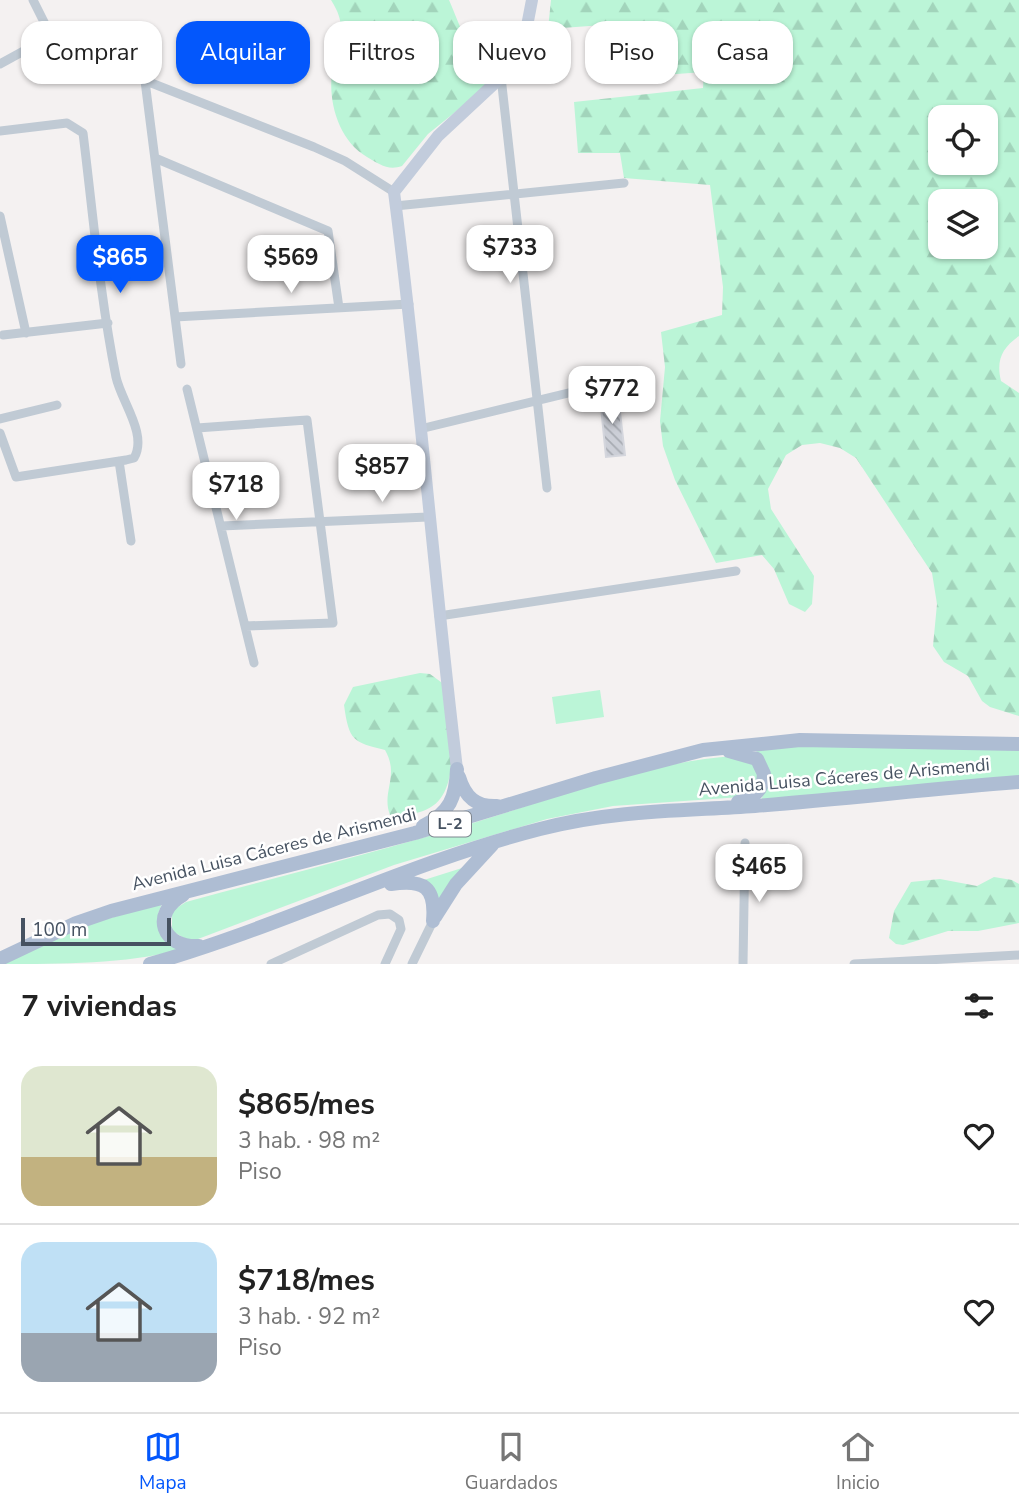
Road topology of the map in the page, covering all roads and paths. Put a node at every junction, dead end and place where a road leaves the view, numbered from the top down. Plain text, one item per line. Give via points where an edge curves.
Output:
1 (33, 0) edge
2 (531, 0) edge
3 (44, 21) edge
4 (527, 21) edge
5 (21, 52) edge
6 (0, 64) edge
7 (146, 84) edge
8 (155, 84) edge
9 (494, 84) edge
10 (502, 84) edge
11 (0, 131) edge
12 (155, 158) junction
13 (624, 183) dead end
14 (394, 192) junction
15 (516, 194) junction
16 (396, 206) junction
17 (0, 216) edge
18 (409, 304) junction
19 (339, 308) junction
20 (175, 317) junction
21 (108, 323) junction
22 (26, 333) junction
23 (3, 335) dead end
24 (181, 364) dead end
25 (618, 381) dead end
26 (187, 389) dead end
27 (538, 401) junction
28 (57, 405) dead end
29 (0, 419) edge
30 (197, 428) junction
31 (420, 429) junction
32 (0, 433) edge
33 (119, 461) junction
34 (547, 488) dead end
35 (428, 517) junction
36 (320, 522) junction
37 (221, 526) junction
38 (131, 541) dead end
39 (736, 571) dead end
40 (439, 616) junction
41 (245, 626) junction
42 (254, 663) dead end
43 (1019, 744) edge
44 (703, 750) junction
45 (457, 769) junction
46 (1019, 782) edge
47 (511, 804) junction
48 (706, 808) junction
49 (398, 838) junction
50 (494, 843) junction
51 (746, 843) dead end
52 (363, 888) junction
53 (195, 889) junction
54 (433, 921) junction
55 (211, 945) junction
56 (1019, 955) edge
57 (0, 959) edge
58 (150, 964) edge
59 (271, 964) edge
60 (386, 964) edge
61 (412, 964) edge
62 (743, 964) edge
63 (854, 964) edge

1 - 3 street
2 - 4 street
5 - 6 street
7 - 12 street
8 - 14 street via 345,161
9 - 14 street via 438,136
10 - 15 street
11 - 21 street via 67,123 83,133
12 - 19 street via 328,231
12 - 20 street
13 - 15 street
14 - 16 street
15 - 16 street
15 - 27 street
16 - 18 street
17 - 22 street
18 - 19 street
18 - 31 street
19 - 20 street
20 - 24 street
21 - 22 street
21 - 33 street via 116,379 138,443 134,458
22 - 23 street
25 - 27 street
26 - 30 street
27 - 31 street
27 - 34 street
28 - 29 street
30 - 36 street via 307,420
30 - 37 street
31 - 35 street
32 - 33 street via 16,477
33 - 38 street
35 - 36 street
35 - 40 street
36 - 37 street
36 - 41 street via 333,623
37 - 41 street
39 - 40 street
40 - 45 street
41 - 42 street
43 - 44 main road, Avenida Luisa Cáceres de Arismendi / L-2 via 800,740
44 - 47 main road, Avenida Luisa Cáceres de Arismendi / L-2
44 - 48 main road via 749,755 757,759 764,774 760,791 752,797
45 - 47 main road via 462,787 476,803
45 - 49 main road via 449,808
46 - 48 main road, Avenida Luisa Cáceres de Arismendi / L-2
47 - 49 main road, Avenida Luisa Cáceres de Arismendi / L-2
48 - 50 main road, Avenida Luisa Cáceres de Arismendi / L-2 via 598,816
49 - 53 main road, Avenida Luisa Cáceres de Arismendi / L-2
50 - 52 main road, Avenida Luisa Cáceres de Arismendi / L-2
50 - 54 main road via 456,884
51 - 62 street
52 - 54 main road via 416,882 432,896
52 - 55 main road, Avenida Luisa Cáceres de Arismendi / L-2
53 - 55 main road via 167,909 166,932 179,945
53 - 57 main road, Avenida Luisa Cáceres de Arismendi / L-2 via 76,923
54 - 61 street
55 - 58 main road, Avenida Luisa Cáceres de Arismendi / L-2
56 - 63 street
59 - 60 street via 390,914 399,920 401,929

